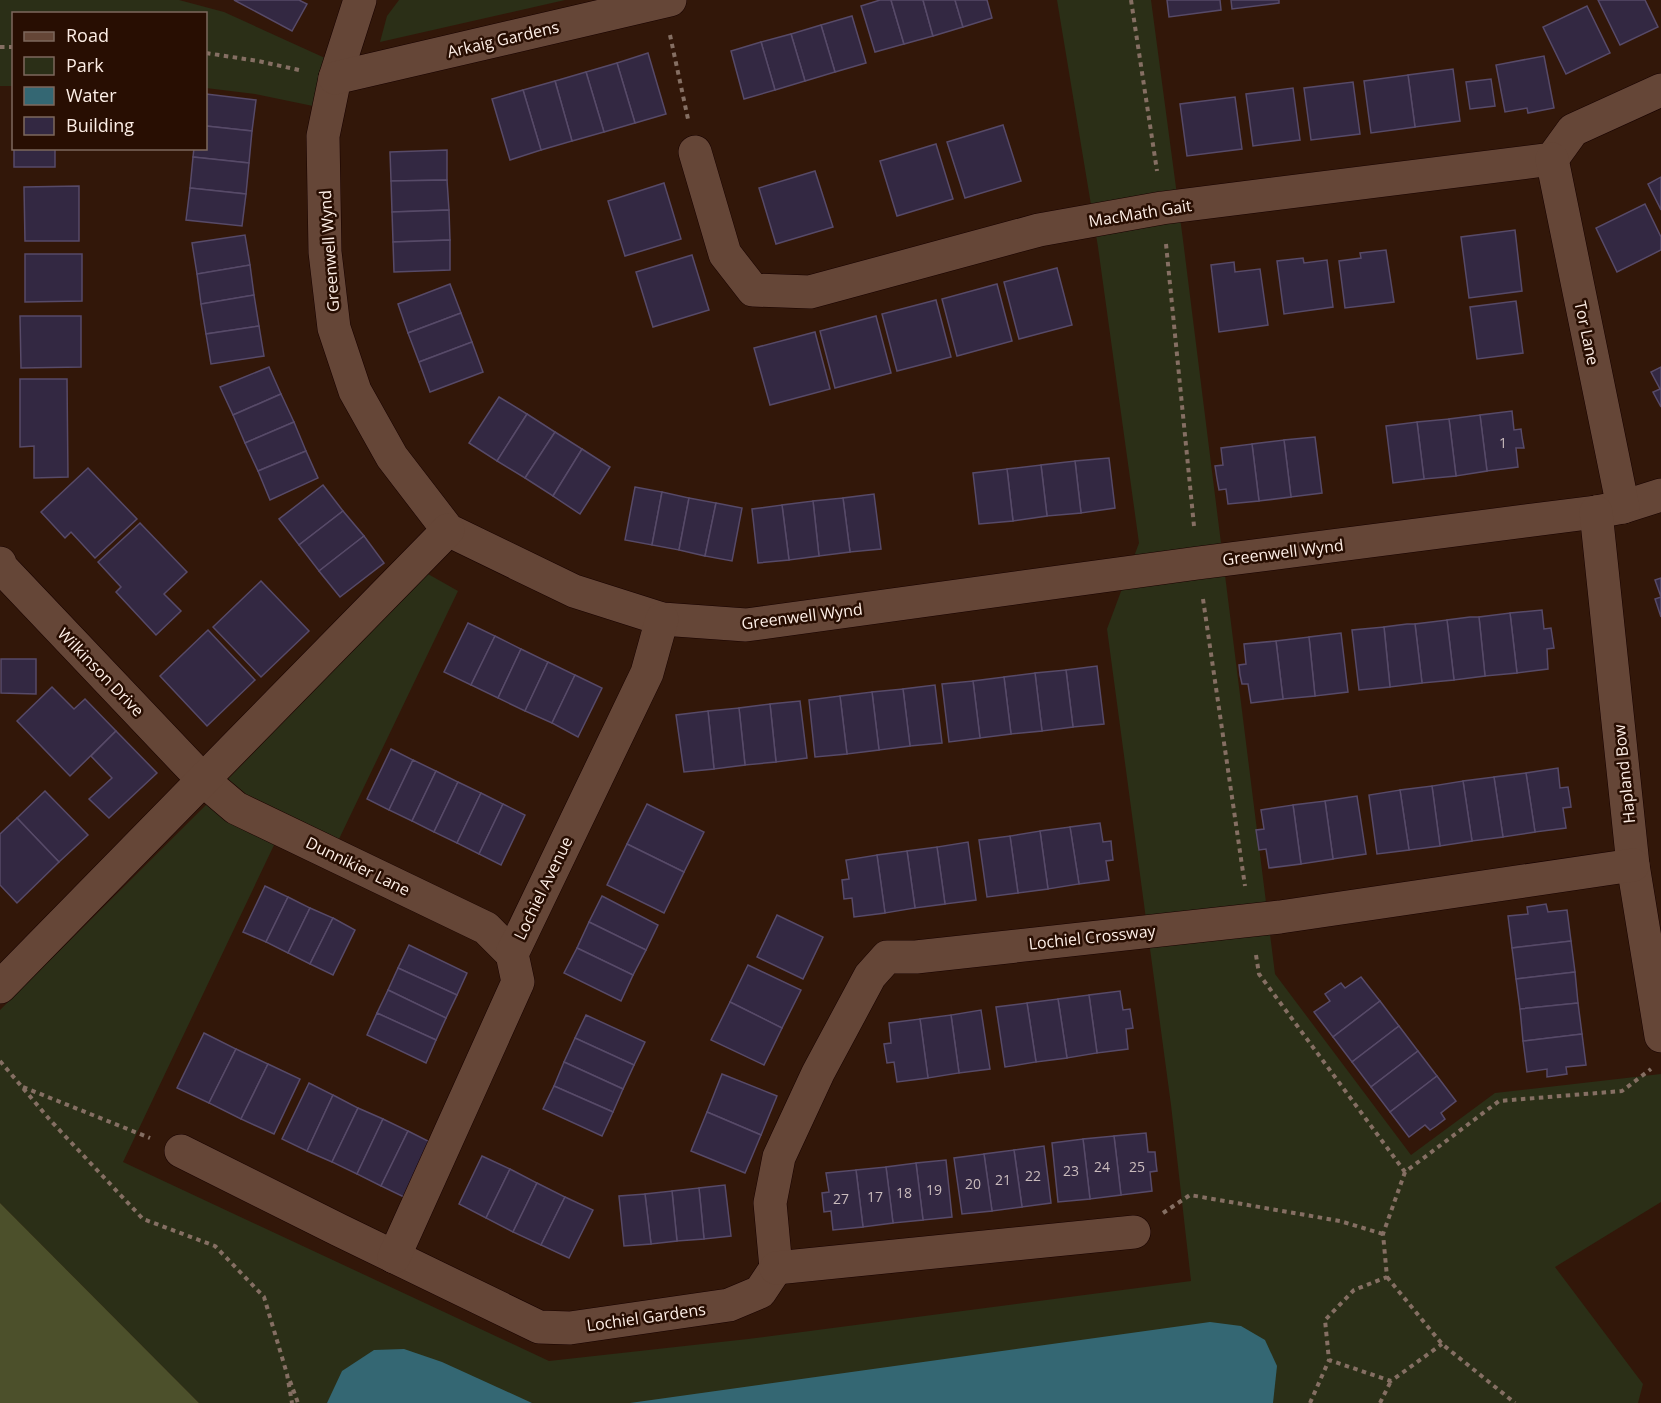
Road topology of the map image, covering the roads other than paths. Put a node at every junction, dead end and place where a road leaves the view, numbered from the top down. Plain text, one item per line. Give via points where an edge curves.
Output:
1 (360, 0) edge
2 (667, 1) edge
3 (335, 78) junction
4 (1661, 90) edge
5 (695, 152) road end
6 (1552, 159) junction
7 (1661, 495) edge
8 (1610, 509) junction
9 (448, 530) junction
10 (0, 566) edge
11 (662, 619) junction
12 (203, 780) junction
13 (1633, 865) junction
14 (512, 954) junction
15 (0, 987) edge
16 (1661, 1036) edge
17 (181, 1151) road end
18 (1134, 1232) road end
19 (394, 1257) junction
20 (776, 1268) junction

1 - 3 street, Greenwell Wynd
2 - 3 street, Arkaig Gardens
3 - 9 street, Greenwell Wynd via 323,136 326,252 334,328 355,391 392,457
4 - 6 street via 1573,130
5 - 6 street, MacMath Gait via 726,254 753,290 810,292 1039,230 1162,208
6 - 8 street, Tor Lane
7 - 8 street, Greenwell Wynd
8 - 11 street, Greenwell Wynd via 746,625
8 - 13 street, Hapland Bow
9 - 11 street, Greenwell Wynd via 574,591
9 - 12 street
10 - 12 street, Wilkinson Drive
11 - 14 street, Lochiel Avenue via 647,673
12 - 14 street, Dunnikier Lane via 236,808 486,928
12 - 15 street
13 - 16 street, Hapland Bow
13 - 20 street, Lochiel Crossway via 1280,917 887,957 870,976 779,1157 770,1203
14 - 19 street, Lochiel Avenue via 518,982
17 - 19 street, Lochiel Gardens
18 - 20 street
19 - 20 street, Lochiel Gardens via 539,1327 570,1328 729,1305 760,1292

